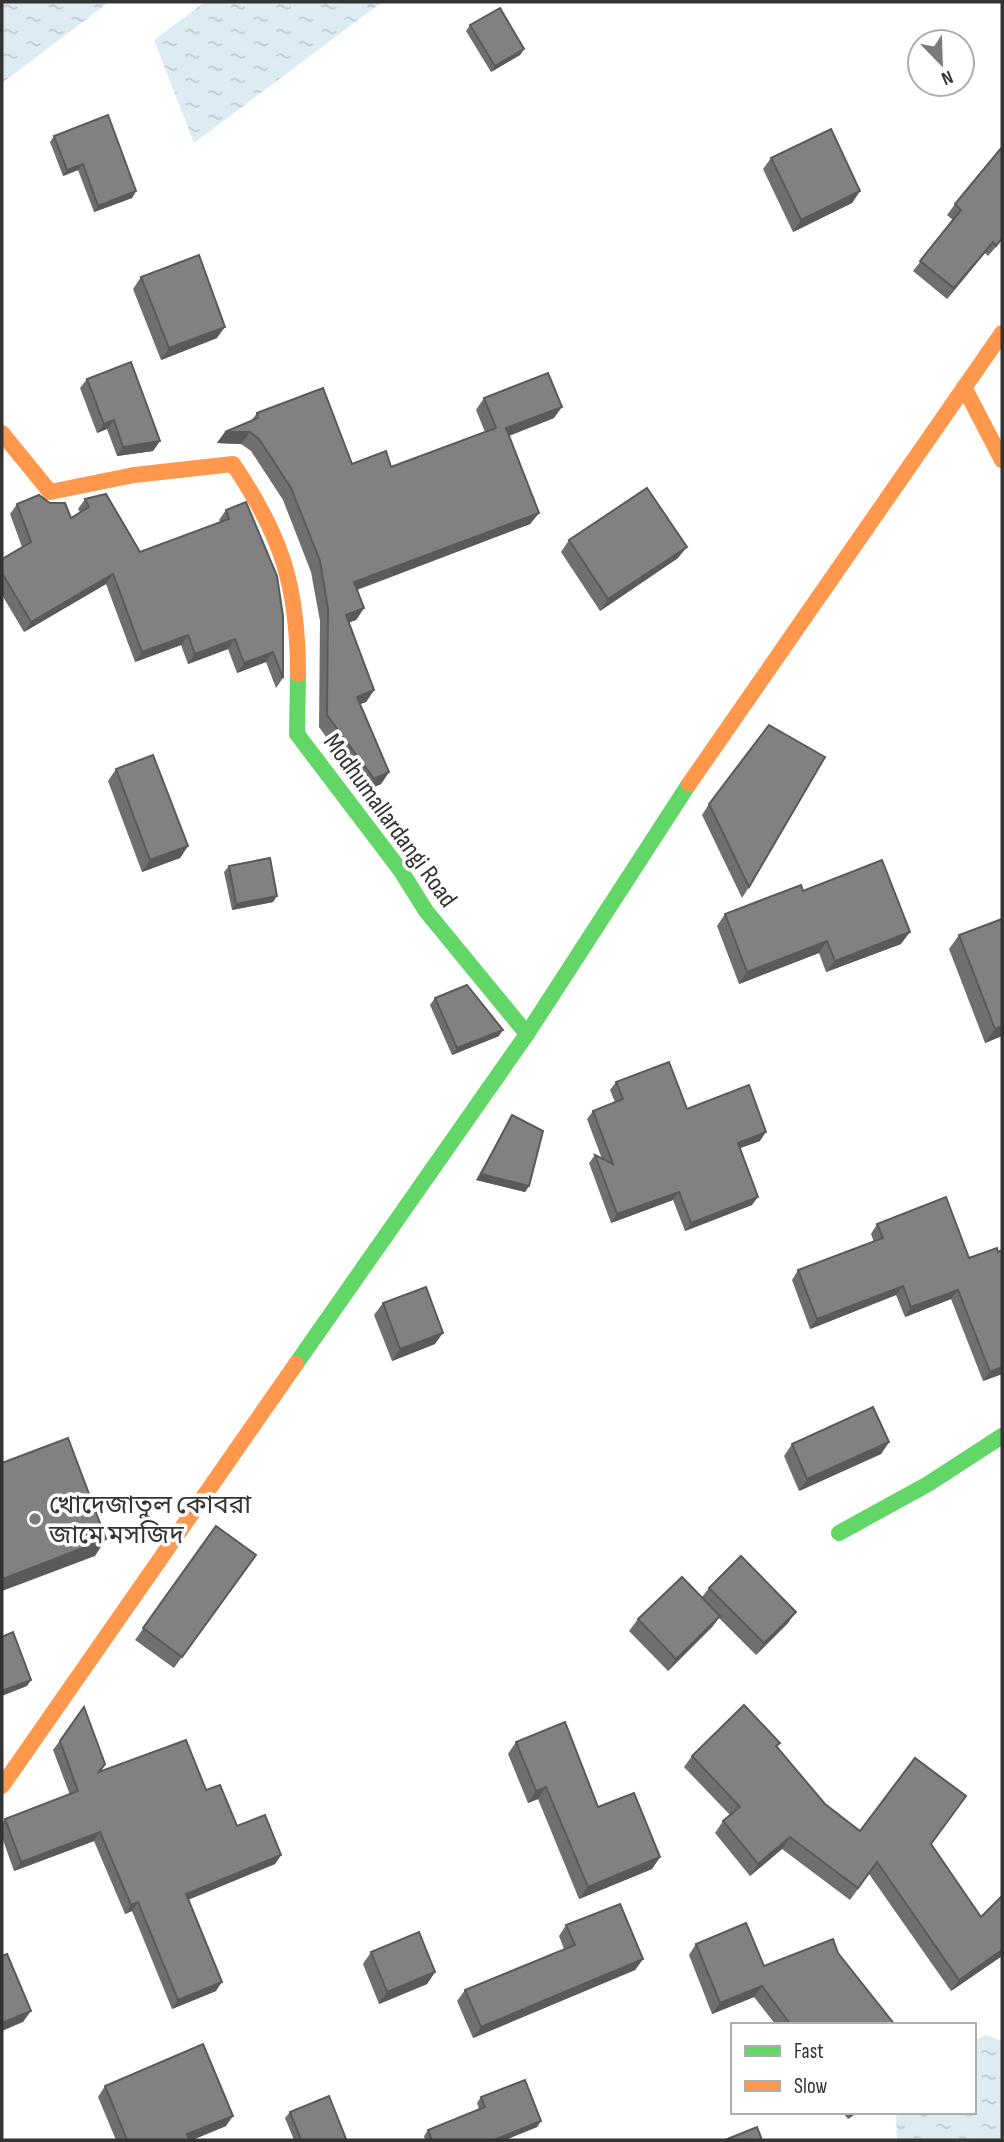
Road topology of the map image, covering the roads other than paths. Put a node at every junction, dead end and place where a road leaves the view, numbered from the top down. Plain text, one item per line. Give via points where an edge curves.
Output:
1 (1002, 332) edge
2 (964, 387) junction
3 (2, 433) edge
4 (1002, 460) edge
5 (527, 1034) junction
6 (1002, 1436) edge
7 (839, 1533) dead end
8 (2, 1786) edge

1 - 2 street
2 - 4 street
2 - 5 street via 676,804
3 - 5 street, Modhumallardangi Road via 50,492 134,475 233,464 262,508 291,580 298,624 297,734 426,911
5 - 8 street
6 - 7 street

